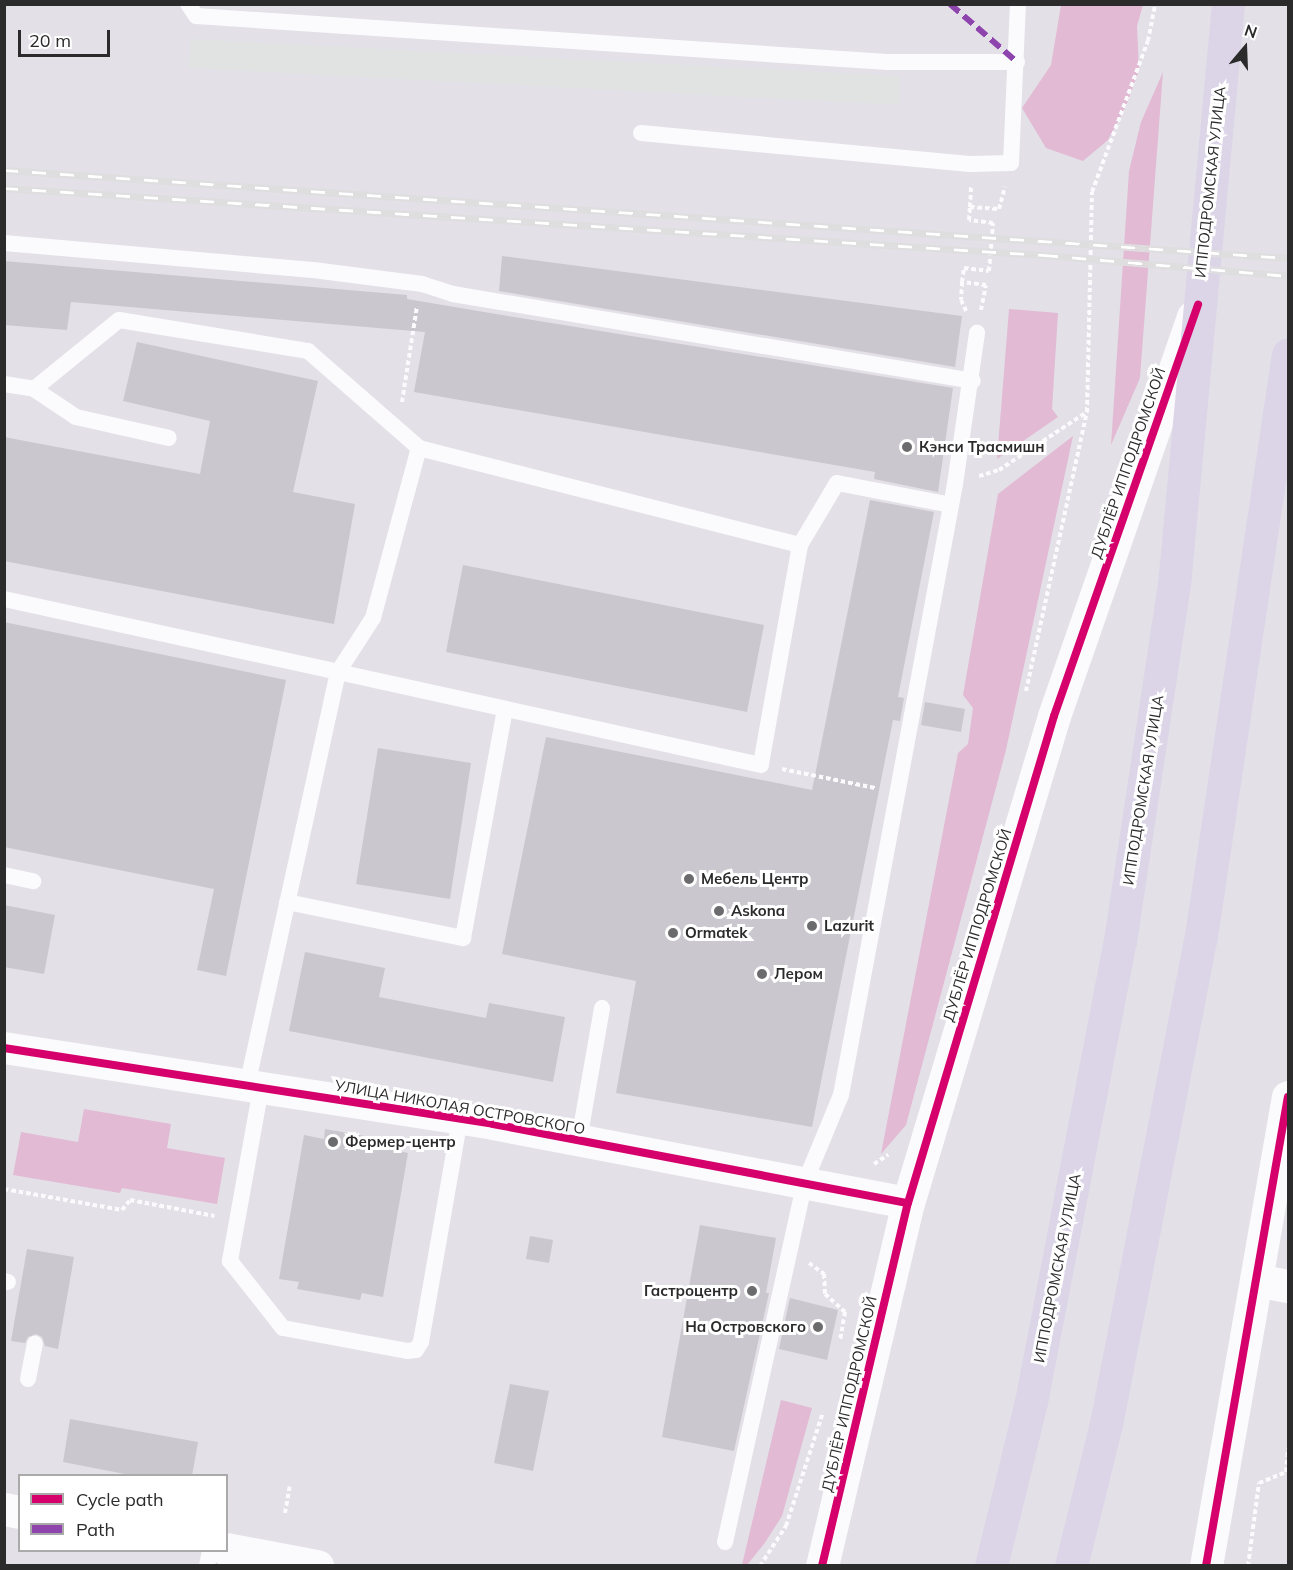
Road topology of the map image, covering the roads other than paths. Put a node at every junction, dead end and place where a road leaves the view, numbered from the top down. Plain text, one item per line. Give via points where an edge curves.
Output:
1 (188, 4) edge
2 (1018, 4) edge
3 (1228, 4) edge
4 (1017, 62) junction
5 (641, 133) dead end
6 (4, 243) edge
7 (1198, 304) junction
8 (977, 333) road end
9 (1288, 354) edge
10 (973, 381) junction
11 (4, 384) edge
12 (34, 389) junction
13 (169, 438) dead end
14 (419, 448) junction
15 (951, 505) junction
16 (800, 545) junction
17 (4, 599) edge
18 (338, 672) junction
19 (504, 709) junction
20 (4, 875) edge
21 (33, 881) dead end
22 (287, 903) junction
23 (602, 1008) dead end
24 (4, 1048) edge
25 (254, 1087) junction
26 (1288, 1097) edge
27 (460, 1119) junction
28 (579, 1140) junction
29 (804, 1182) junction
30 (908, 1203) junction
31 (1256, 1281) junction
32 (1288, 1286) edge
33 (35, 1344) dead end
34 (28, 1379) dead end
35 (725, 1542) dead end
36 (228, 1549) edge
37 (317, 1566) edge
38 (822, 1566) edge
39 (991, 1566) edge
40 (1071, 1566) edge
41 (1206, 1566) edge

1 - 4 lane via 196,16 887,62
2 - 4 lane
3 - 7 highway, ИППОДРОМСКАЯ УЛИЦА
4 - 5 lane via 1011,163 970,164
6 - 10 lane via 321,271 422,285 453,294
7 - 30 street, ДУБЛЁР ИППОДРОМСКОЙ via 1054,716
7 - 39 highway, ИППОДРОМСКАЯ УЛИЦА via 1174,585 1120,941 1031,1402
8 - 10 lane
9 - 40 highway via 1201,936 1106,1424
10 - 15 lane
11 - 12 lane
12 - 13 lane via 76,417
12 - 14 lane via 119,320 308,351
14 - 16 lane
14 - 18 lane via 373,618
15 - 16 lane via 837,483
15 - 29 lane via 841,1095
16 - 19 lane via 761,765
17 - 18 lane
18 - 19 lane
18 - 22 lane
19 - 22 lane via 463,938
20 - 21 lane
22 - 25 lane
23 - 28 lane
24 - 25 street, УЛИЦА НИКОЛАЯ ОСТРОВСКОГО
25 - 27 street, УЛИЦА НИКОЛАЯ ОСТРОВСКОГО
25 - 27 lane via 230,1261 283,1328 416,1350 421,1342
26 - 31 street
27 - 28 street, УЛИЦА НИКОЛАЯ ОСТРОВСКОГО
28 - 29 street, УЛИЦА НИКОЛАЯ ОСТРОВСКОГО
29 - 30 street, УЛИЦА НИКОЛАЯ ОСТРОВСКОГО
29 - 35 lane
30 - 38 street, ДУБЛЁР ИППОДРОМСКОЙ
31 - 32 street
31 - 41 street
33 - 34 lane
36 - 37 street

